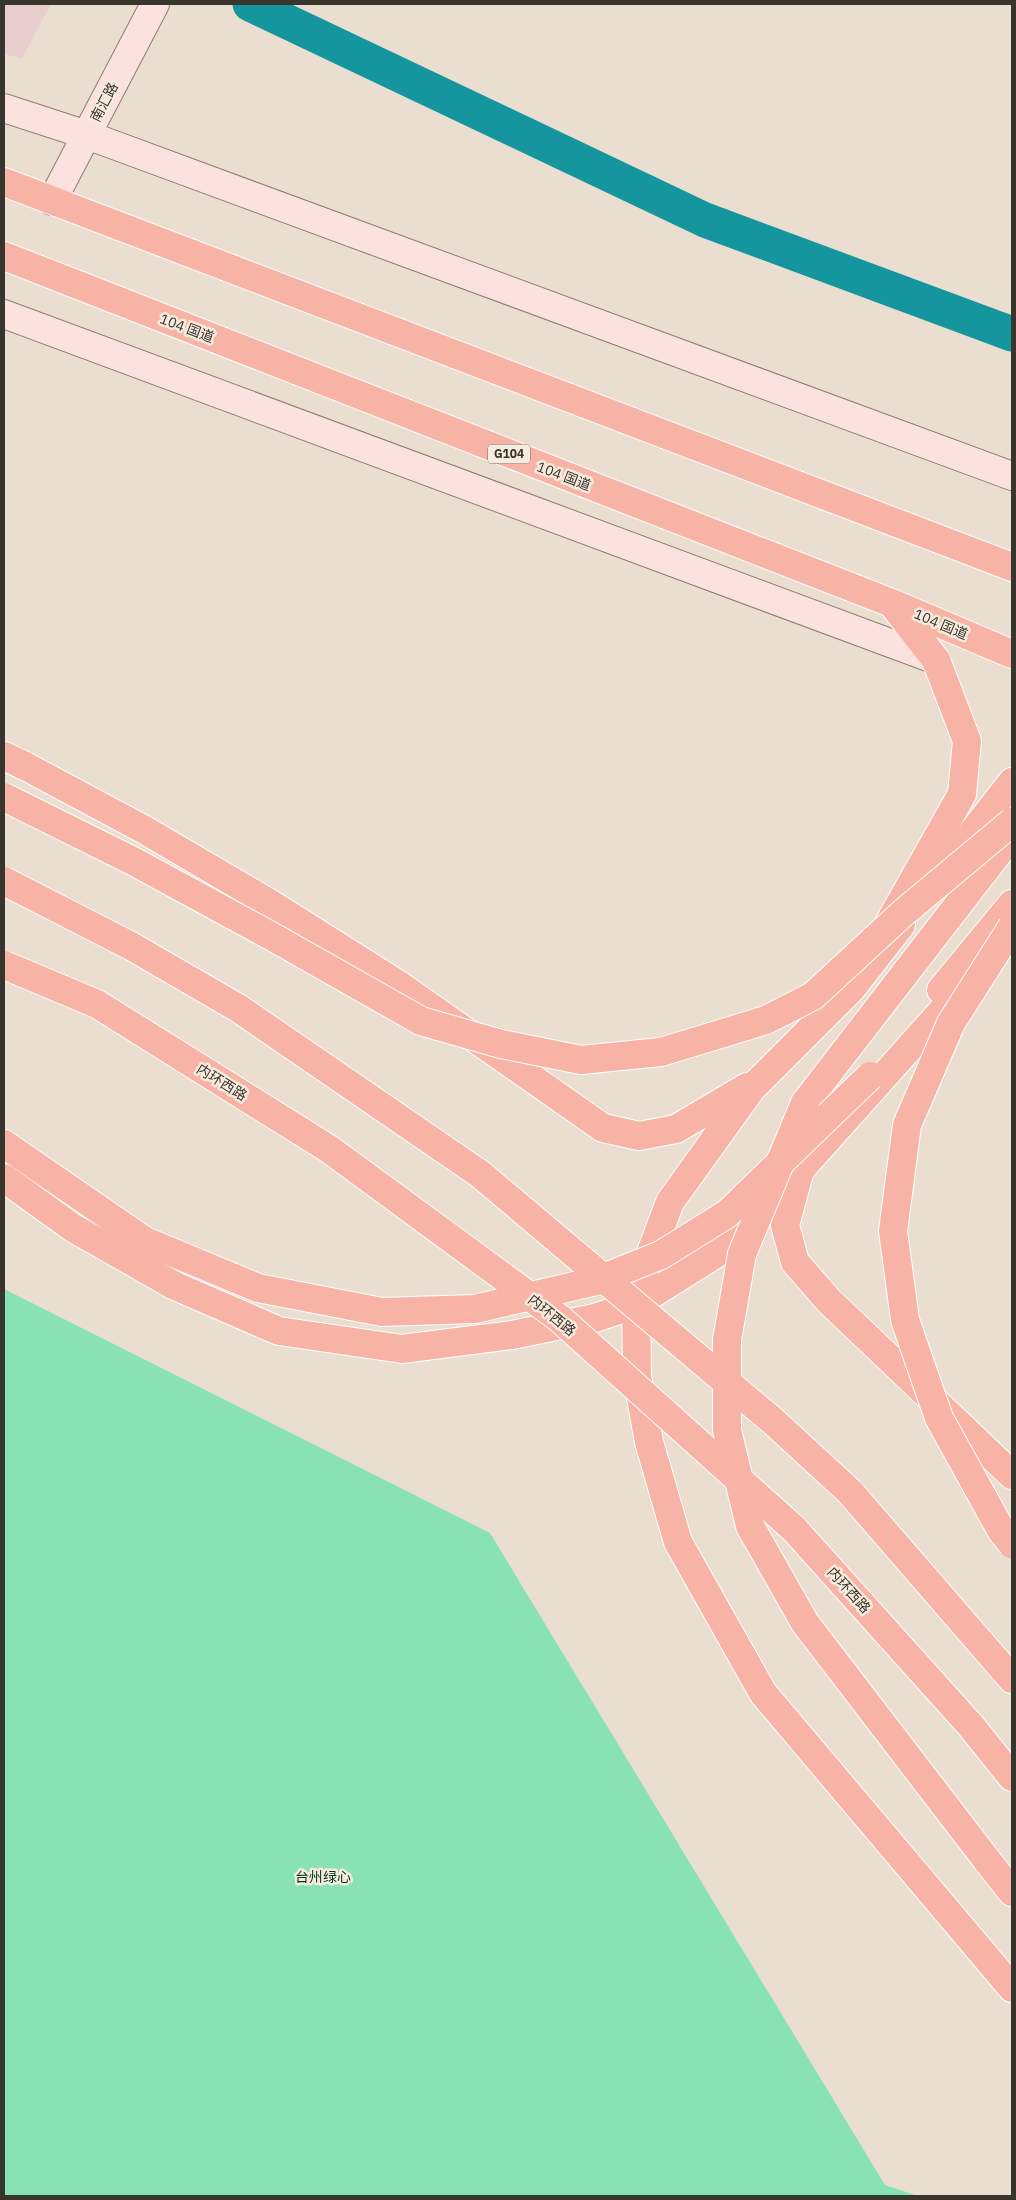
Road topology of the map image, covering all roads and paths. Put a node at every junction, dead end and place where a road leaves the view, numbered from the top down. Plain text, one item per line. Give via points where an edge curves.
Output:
1 (156, 4) edge
2 (4, 108) edge
3 (87, 135) junction
4 (4, 182) edge
5 (52, 201) junction
6 (4, 256) edge
7 (4, 314) edge
8 (1012, 476) edge
9 (1012, 567) edge
10 (894, 604) junction
11 (1012, 654) edge
12 (936, 660) junction
13 (4, 756) edge
14 (1012, 782) edge
15 (4, 797) edge
16 (1012, 822) edge
17 (1012, 835) edge
18 (4, 881) edge
19 (1012, 904) edge
20 (1012, 927) edge
21 (1012, 932) edge
22 (4, 965) edge
23 (852, 988) junction
24 (759, 1080) junction
25 (4, 1144) edge
26 (800, 1170) junction
27 (4, 1178) edge
28 (636, 1304) junction
29 (1012, 1475) edge
30 (1012, 1544) edge
31 (1012, 1679) edge
32 (1012, 1777) edge
33 (1012, 1892) edge
34 (1012, 1988) edge

1 - 3 main road, 南汇路
2 - 3 main road
3 - 5 main road, 南汇路
3 - 8 main road
4 - 5 highway
5 - 9 highway
6 - 10 highway, 104 国道 / G104
7 - 12 main road
10 - 11 highway, 104 国道 / G104
10 - 12 highway
12 - 23 highway via 967,741 962,794
13 - 24 highway via 143,829 271,904 396,983 603,1128 639,1136 676,1130
14 - 23 highway
15 - 16 highway, bridge via 131,860 421,1021 501,1044 581,1060 661,1052 766,1020 813,996 903,913
17 - 33 highway, bridge via 805,1103 742,1254 727,1340 727,1430 750,1526 805,1623
18 - 31 highway, bridge via 131,946 238,1008 480,1174 774,1422 850,1492
19 - 25 highway, bridge via 870,1076 727,1214 661,1255 587,1284 475,1309 382,1312 258,1288 145,1240
20 - 30 highway, bridge via 951,1023 907,1125 893,1231 905,1320 938,1418
21 - 26 highway
22 - 32 highway, 内环西路, bridge via 98,1004 329,1149 559,1318 794,1529 971,1726
23 - 24 highway
24 - 28 highway via 670,1202 636,1292
26 - 28 highway via 714,1255
26 - 29 highway via 785,1225 795,1262 829,1301
27 - 28 highway via 73,1228 175,1286 279,1331 402,1349 512,1335 595,1318
28 - 34 highway via 636,1376 649,1442 678,1542 763,1693

